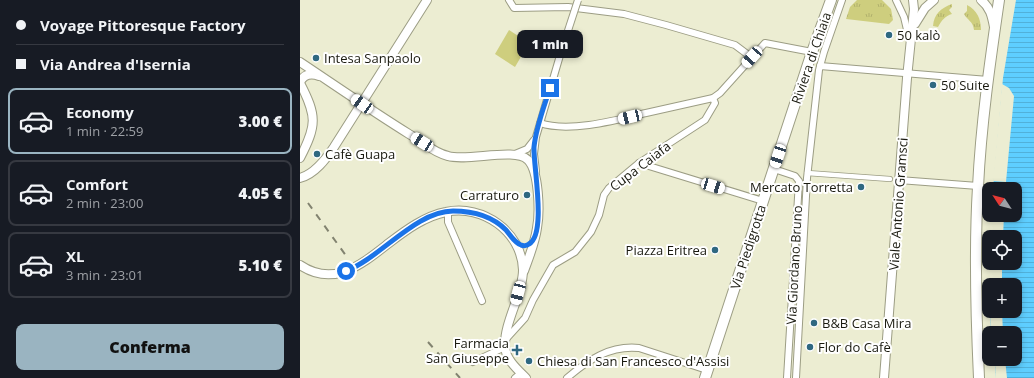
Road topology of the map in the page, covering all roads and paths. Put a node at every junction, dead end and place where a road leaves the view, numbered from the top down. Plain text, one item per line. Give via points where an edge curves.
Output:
1 (427, 0) edge
2 (509, 0) edge
3 (578, 0) edge
4 (830, 0) edge
5 (842, 0) edge
6 (896, 0) edge
7 (913, 0) edge
8 (934, 0) edge
9 (981, 0) edge
10 (999, 0) edge
11 (994, 29) junction
12 (911, 30) junction
13 (910, 43) junction
14 (812, 52) junction
15 (752, 57) junction
16 (300, 62) edge
17 (820, 66) junction
18 (907, 73) junction
19 (324, 79) junction
20 (988, 80) junction
21 (300, 82) edge
22 (713, 98) junction
23 (362, 104) junction
24 (792, 116) joint
25 (540, 123) junction
26 (536, 137) junction
27 (515, 154) junction
28 (300, 158) edge
29 (640, 163) junction
30 (774, 169) junction
31 (807, 173) junction
32 (536, 175) junction
33 (300, 178) edge
34 (890, 179) dead end
35 (899, 180) junction
36 (978, 186) junction
37 (763, 202) junction
38 (448, 211) junction
39 (535, 237) junction
40 (516, 242) junction
41 (300, 265) edge
42 (522, 279) junction
43 (482, 301) dead end
44 (505, 344) junction
45 (473, 362) dead end
46 (706, 374) edge
47 (521, 376) edge
48 (567, 378) edge
49 (787, 378) edge
50 (796, 378) edge
51 (884, 378) edge
52 (979, 378) edge

1 - 23 street
2 - 15 street via 514,8 568,7 624,14 736,45
3 - 25 street, bridge
4 - 14 main road, Riviera di Chiaia
5 - 17 street
6 - 13 street via 904,17
7 - 12 street, Viale Antonio Gramsci
8 - 12 street
9 - 11 street via 990,11
10 - 11 main road
11 - 20 main road
12 - 13 street, Viale Antonio Gramsci
13 - 18 street, Viale Antonio Gramsci
14 - 15 street via 765,43
14 - 24 main road, Riviera di Chiaia
15 - 22 street
16 - 19 street
17 - 18 street
17 - 31 street
18 - 20 street
18 - 35 street, Viale Antonio Gramsci
19 - 21 street via 309,74
19 - 23 street
20 - 36 main road
21 - 28 street via 310,102 313,121
22 - 25 street via 606,123 565,126
22 - 29 street, Cupa Caiafa via 715,103 705,120
23 - 27 street via 447,156 458,158
23 - 33 street via 324,160 312,173
24 - 30 main road, Via Piedigrotta
25 - 26 street
26 - 27 street via 528,149
26 - 32 street
27 - 32 street via 527,159
29 - 37 street
29 - 44 street, Cupa Caiafa via 606,192 591,232 575,252 553,265 525,318
30 - 37 main road, Via Piedigrotta
30 - 49 street, Via Giordano Bruno via 795,176 799,181
31 - 34 street
31 - 50 street
32 - 39 street via 538,217
35 - 36 street
35 - 51 street, Viale Antonio Gramsci
36 - 52 main road via 975,272
37 - 46 main road, Via Piedigrotta
38 - 40 street via 471,212 490,218 502,226
38 - 41 street via 423,220 362,264 346,271 333,275 321,274
38 - 43 street via 448,222
39 - 40 street via 528,245 521,246
39 - 42 street
40 - 42 street via 522,261
42 - 44 street
44 - 45 street
44 - 47 street via 508,358
46 - 48 street via 639,348 632,348 611,350 601,354

